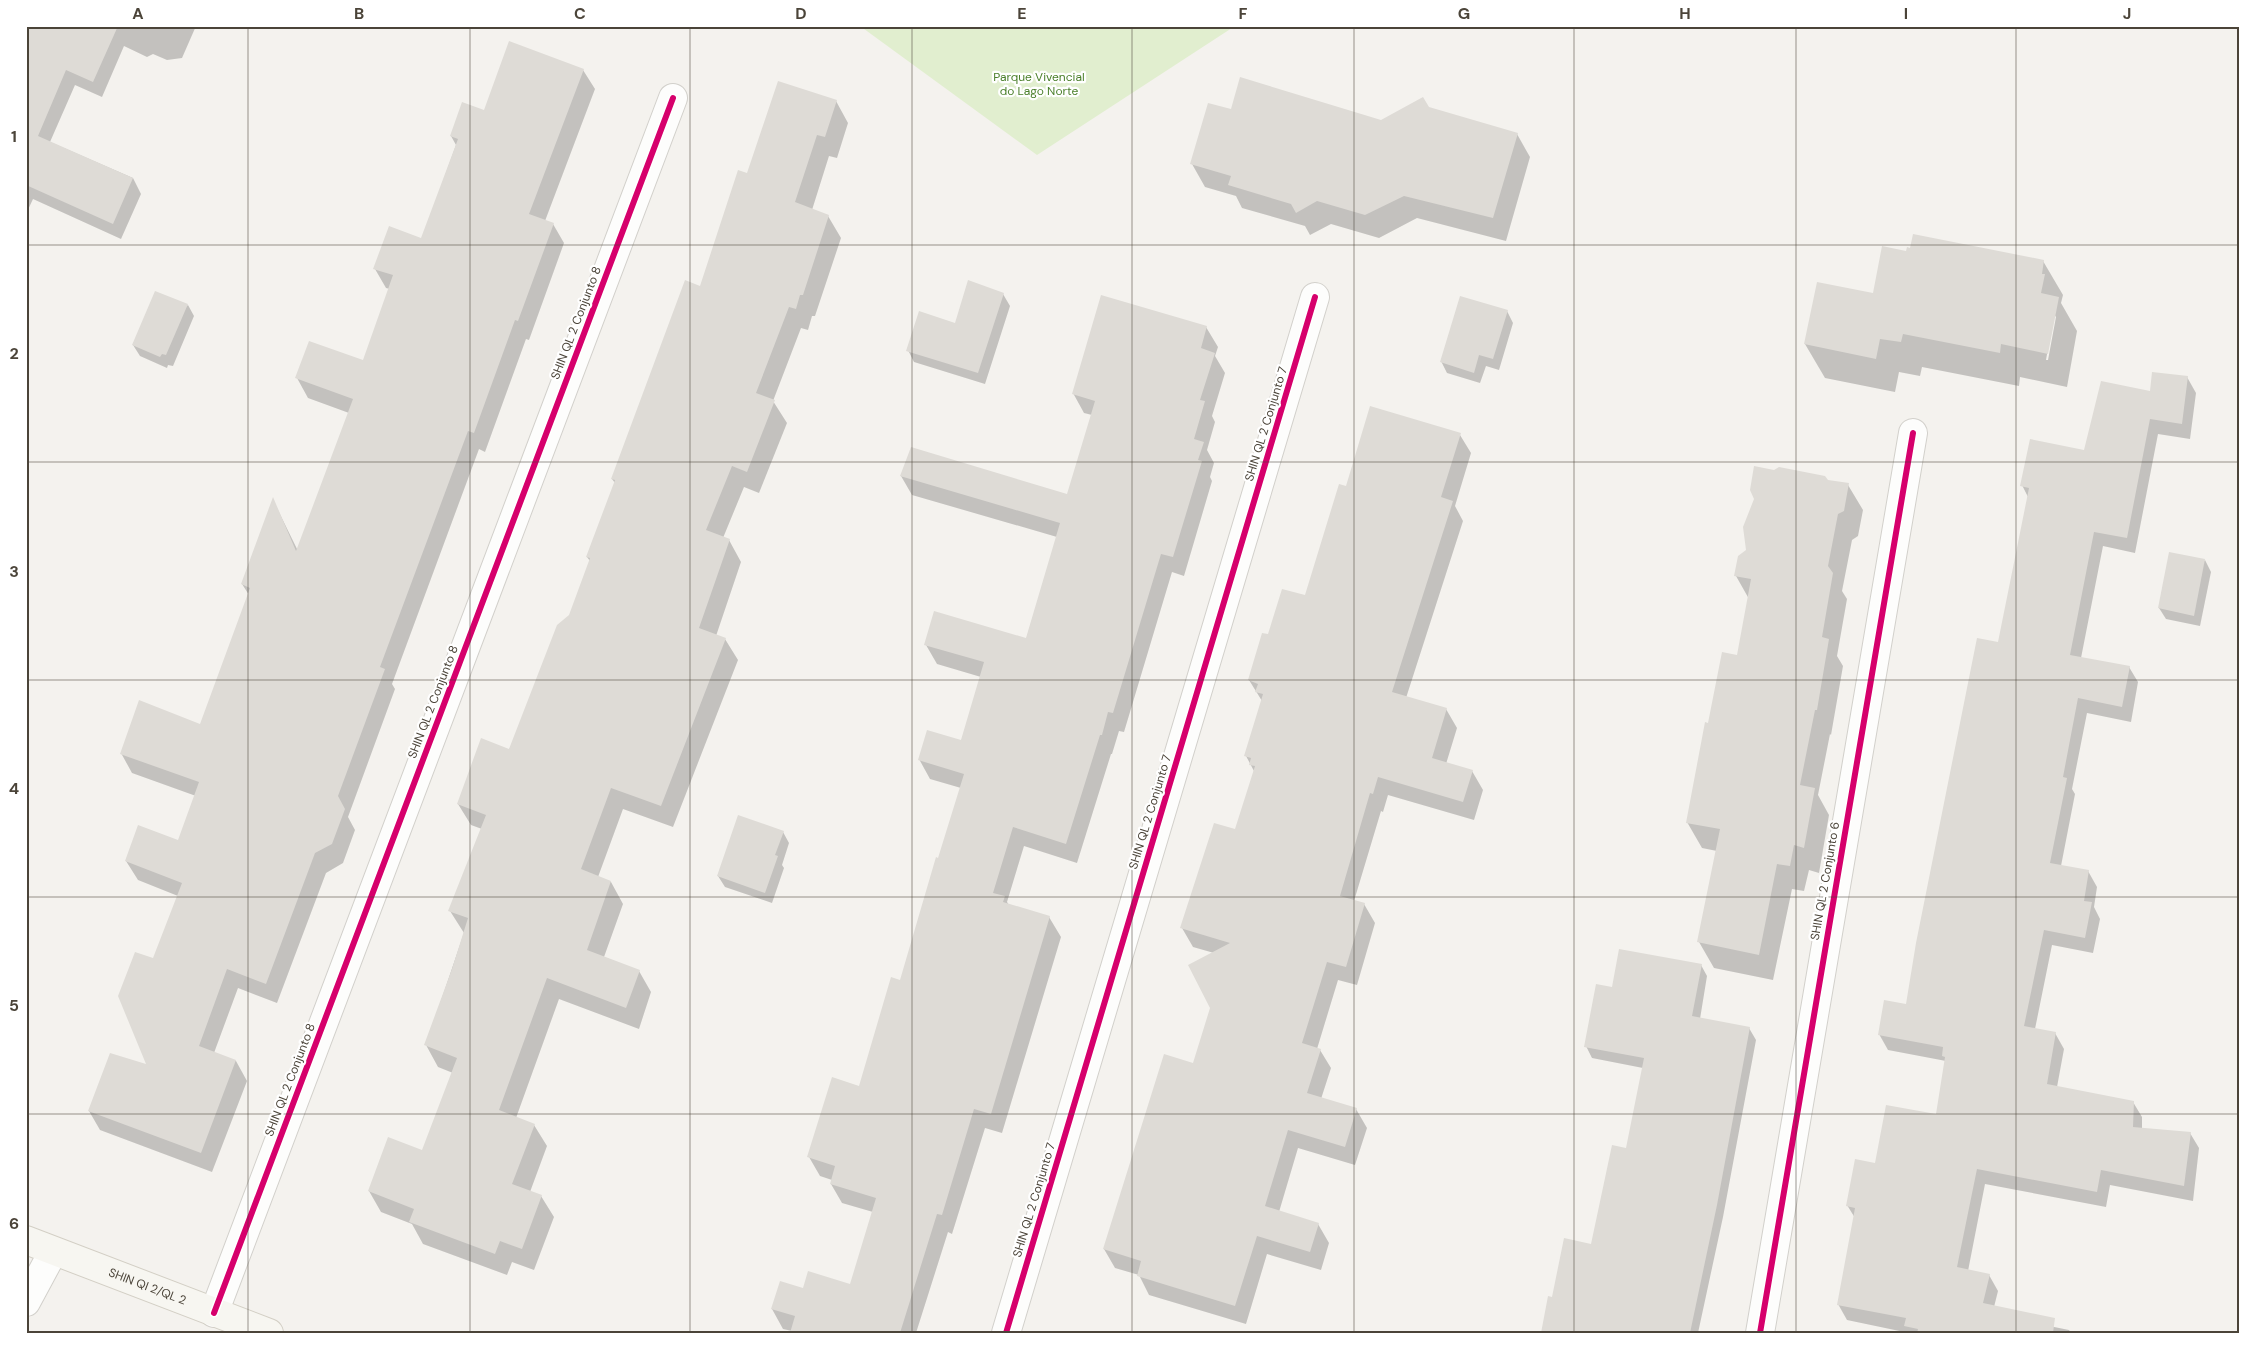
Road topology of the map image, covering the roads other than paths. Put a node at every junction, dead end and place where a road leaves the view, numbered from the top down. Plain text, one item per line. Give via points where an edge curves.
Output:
1 (673, 98) dead end
2 (1316, 297) dead end
3 (1913, 433) dead end
4 (26, 1240) edge
5 (53, 1252) junction
6 (26, 1302) edge
7 (214, 1313) junction
8 (269, 1333) edge
9 (1006, 1333) edge
10 (1760, 1333) edge

1 - 7 street, SHIN QL 2 Conjunto 8
2 - 9 street, SHIN QL 2 Conjunto 7
3 - 10 street, SHIN QL 2 Conjunto 6
4 - 5 street, SHIN QI 2/QL 2
5 - 6 street
5 - 7 street, SHIN QI 2/QL 2
7 - 8 street, SHIN QI 2/QL 2

